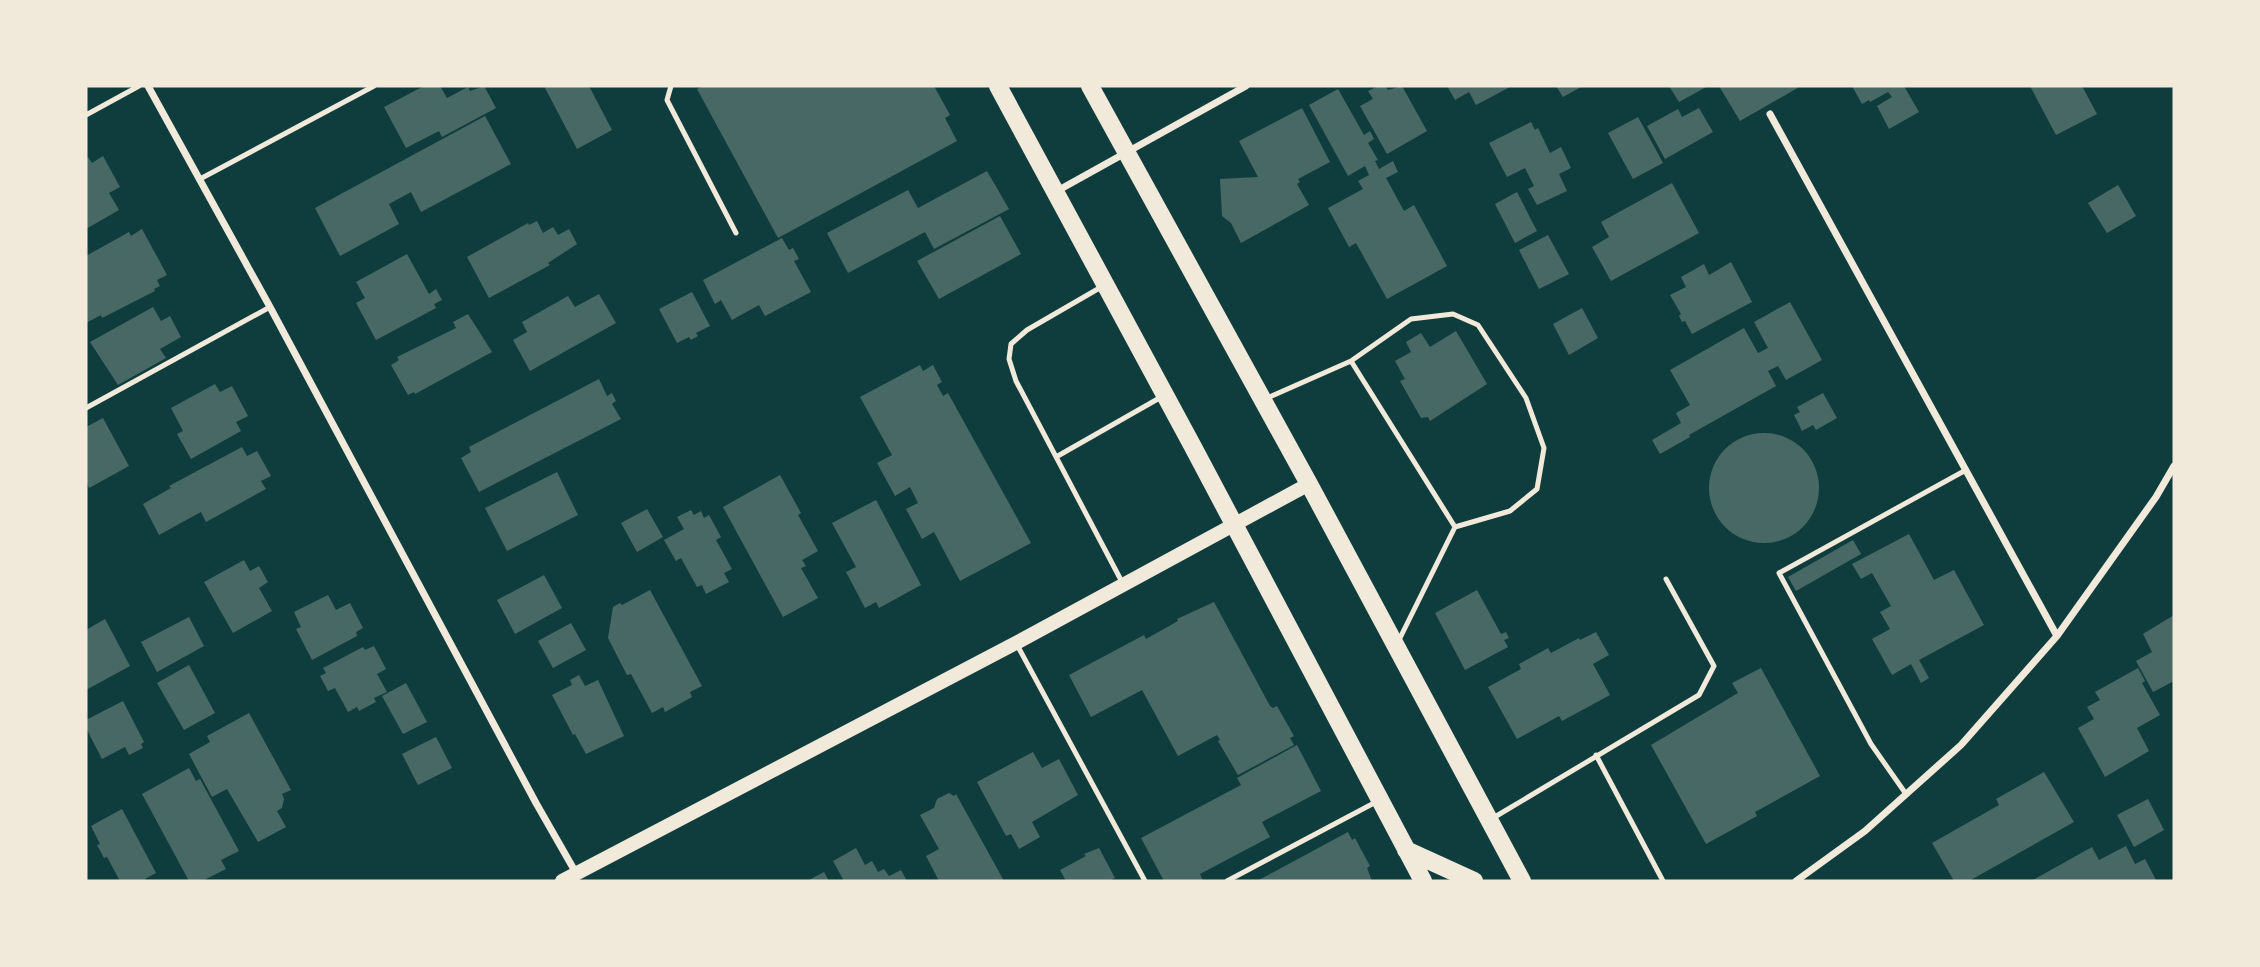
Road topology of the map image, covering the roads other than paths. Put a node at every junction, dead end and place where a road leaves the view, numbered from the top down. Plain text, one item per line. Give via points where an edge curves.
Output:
1 (139, 86) edge
2 (148, 86) edge
3 (374, 86) edge
4 (671, 86) edge
5 (998, 86) edge
6 (1090, 86) edge
7 (1246, 86) edge
8 (1770, 114) dead end
9 (86, 115) edge
10 (1126, 152) junction
11 (200, 179) junction
12 (1055, 192) junction
13 (736, 233) dead end
14 (1106, 285) junction
15 (270, 307) junction
16 (1351, 362) junction
17 (1165, 395) junction
18 (1263, 399) junction
19 (86, 408) edge
20 (1056, 457) junction
21 (2174, 466) edge
22 (1966, 470) junction
23 (1309, 485) junction
24 (1233, 524) junction
25 (1455, 527) junction
26 (1666, 579) dead end
27 (1123, 584) junction
28 (2057, 636) junction
29 (1016, 643) junction
30 (1396, 645) junction
31 (1596, 755) junction
32 (1906, 794) junction
33 (1380, 800) junction
34 (1491, 820) junction
35 (1406, 850) junction
36 (576, 873) junction
37 (562, 881) edge
38 (1145, 881) edge
39 (1227, 881) edge
40 (1423, 881) edge
41 (1474, 881) edge
42 (1522, 881) edge
43 (1663, 881) edge
44 (1797, 881) edge

1 - 9 lane
2 - 11 street
3 - 11 lane
4 - 13 lane via 667,100
5 - 12 main road
6 - 10 main road
7 - 10 street
8 - 22 street
10 - 12 street
10 - 18 main road
11 - 15 street
12 - 14 main road
14 - 17 main road
14 - 20 lane via 1011,344 1009,359 1016,381
15 - 19 lane
15 - 36 street
16 - 18 lane
16 - 25 lane
16 - 25 lane via 1410,319 1453,314 1478,325 1526,398 1544,448 1537,489 1510,511
17 - 20 lane
17 - 24 main road
18 - 23 main road
20 - 27 lane
21 - 28 street
22 - 28 street
22 - 32 lane via 1779,573 1871,744
23 - 24 main road
23 - 30 main road
24 - 27 main road
24 - 33 main road
25 - 30 lane
26 - 31 lane via 1714,666 1699,695
27 - 29 main road
28 - 32 street via 1961,745
29 - 36 main road
29 - 38 lane
30 - 34 main road
31 - 34 lane
31 - 43 lane
32 - 44 street
33 - 35 main road
33 - 39 lane
34 - 42 main road
35 - 40 main road
35 - 41 main road
36 - 37 main road

